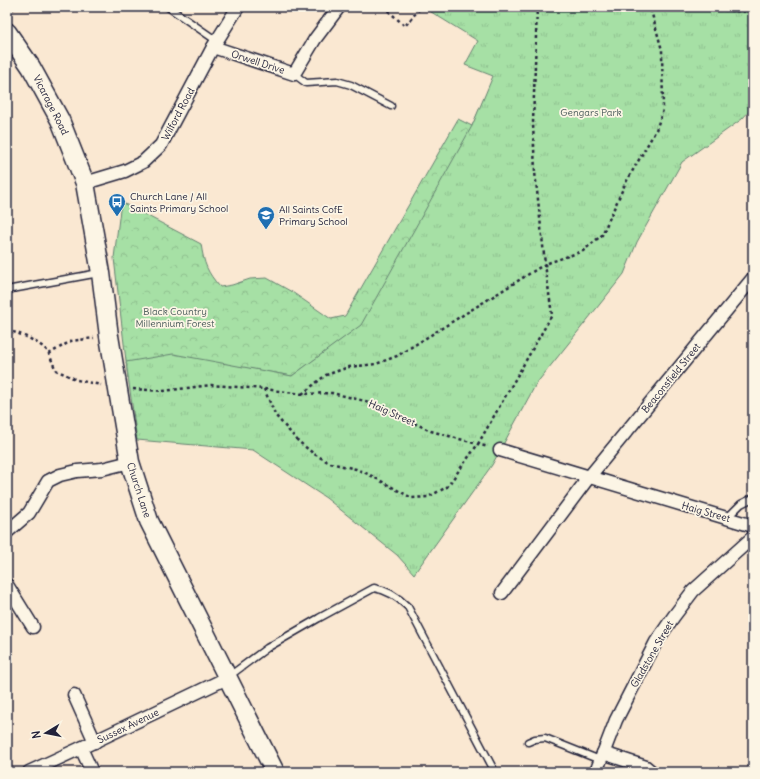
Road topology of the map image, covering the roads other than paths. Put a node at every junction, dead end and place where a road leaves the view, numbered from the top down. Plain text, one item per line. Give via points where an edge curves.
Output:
1 (168, 7) edge
2 (238, 7) edge
3 (339, 7) edge
4 (7, 32) edge
5 (215, 44) junction
6 (294, 74) junction
7 (391, 106) dead end
8 (85, 182) junction
9 (101, 273) junction
10 (753, 278) edge
11 (7, 291) edge
12 (500, 450) road end
13 (130, 462) junction
14 (589, 478) junction
15 (753, 498) edge
16 (727, 518) junction
17 (753, 526) edge
18 (7, 532) edge
19 (753, 537) edge
20 (7, 585) edge
21 (502, 593) dead end
22 (33, 627) dead end
23 (227, 678) junction
24 (74, 695) dead end
25 (95, 742) junction
26 (528, 742) dead end
27 (81, 748) junction
28 (602, 756) junction
29 (29, 772) edge
30 (92, 772) edge
31 (275, 772) edge
32 (495, 772) edge
33 (596, 772) edge
34 (652, 772) edge

1 - 5 lane
2 - 5 street, Wilford Road
3 - 6 street, Orwell Drive via 315,39
4 - 8 main road, Vicarage Road via 31,67 60,120
5 - 6 street, Orwell Drive
5 - 8 street, Wilford Road via 162,145 143,162 131,168
6 - 7 lane via 306,83 337,81 351,85
8 - 9 main road, Church Lane
9 - 11 lane
9 - 13 main road, Church Lane
10 - 14 street, Beaconsfield Street
12 - 14 street, Haig Street
13 - 18 street via 77,471 54,478 48,482 29,514
13 - 23 main road, Church Lane via 149,521
14 - 16 street, Haig Street
14 - 21 street
15 - 16 lane via 741,504
16 - 17 street, Haig Street
19 - 28 street, Gladstone Street via 693,591 656,642 616,720
20 - 22 street
23 - 25 street, Sussex Avenue
23 - 31 main road, Church Lane
23 - 32 lane via 267,648 374,588 381,589 400,599 408,607
24 - 25 street
25 - 27 street, Sussex Avenue
26 - 28 lane via 545,738
27 - 29 street, Sussex Avenue
27 - 30 street
28 - 33 street, Gladstone Street
28 - 34 street via 646,767

